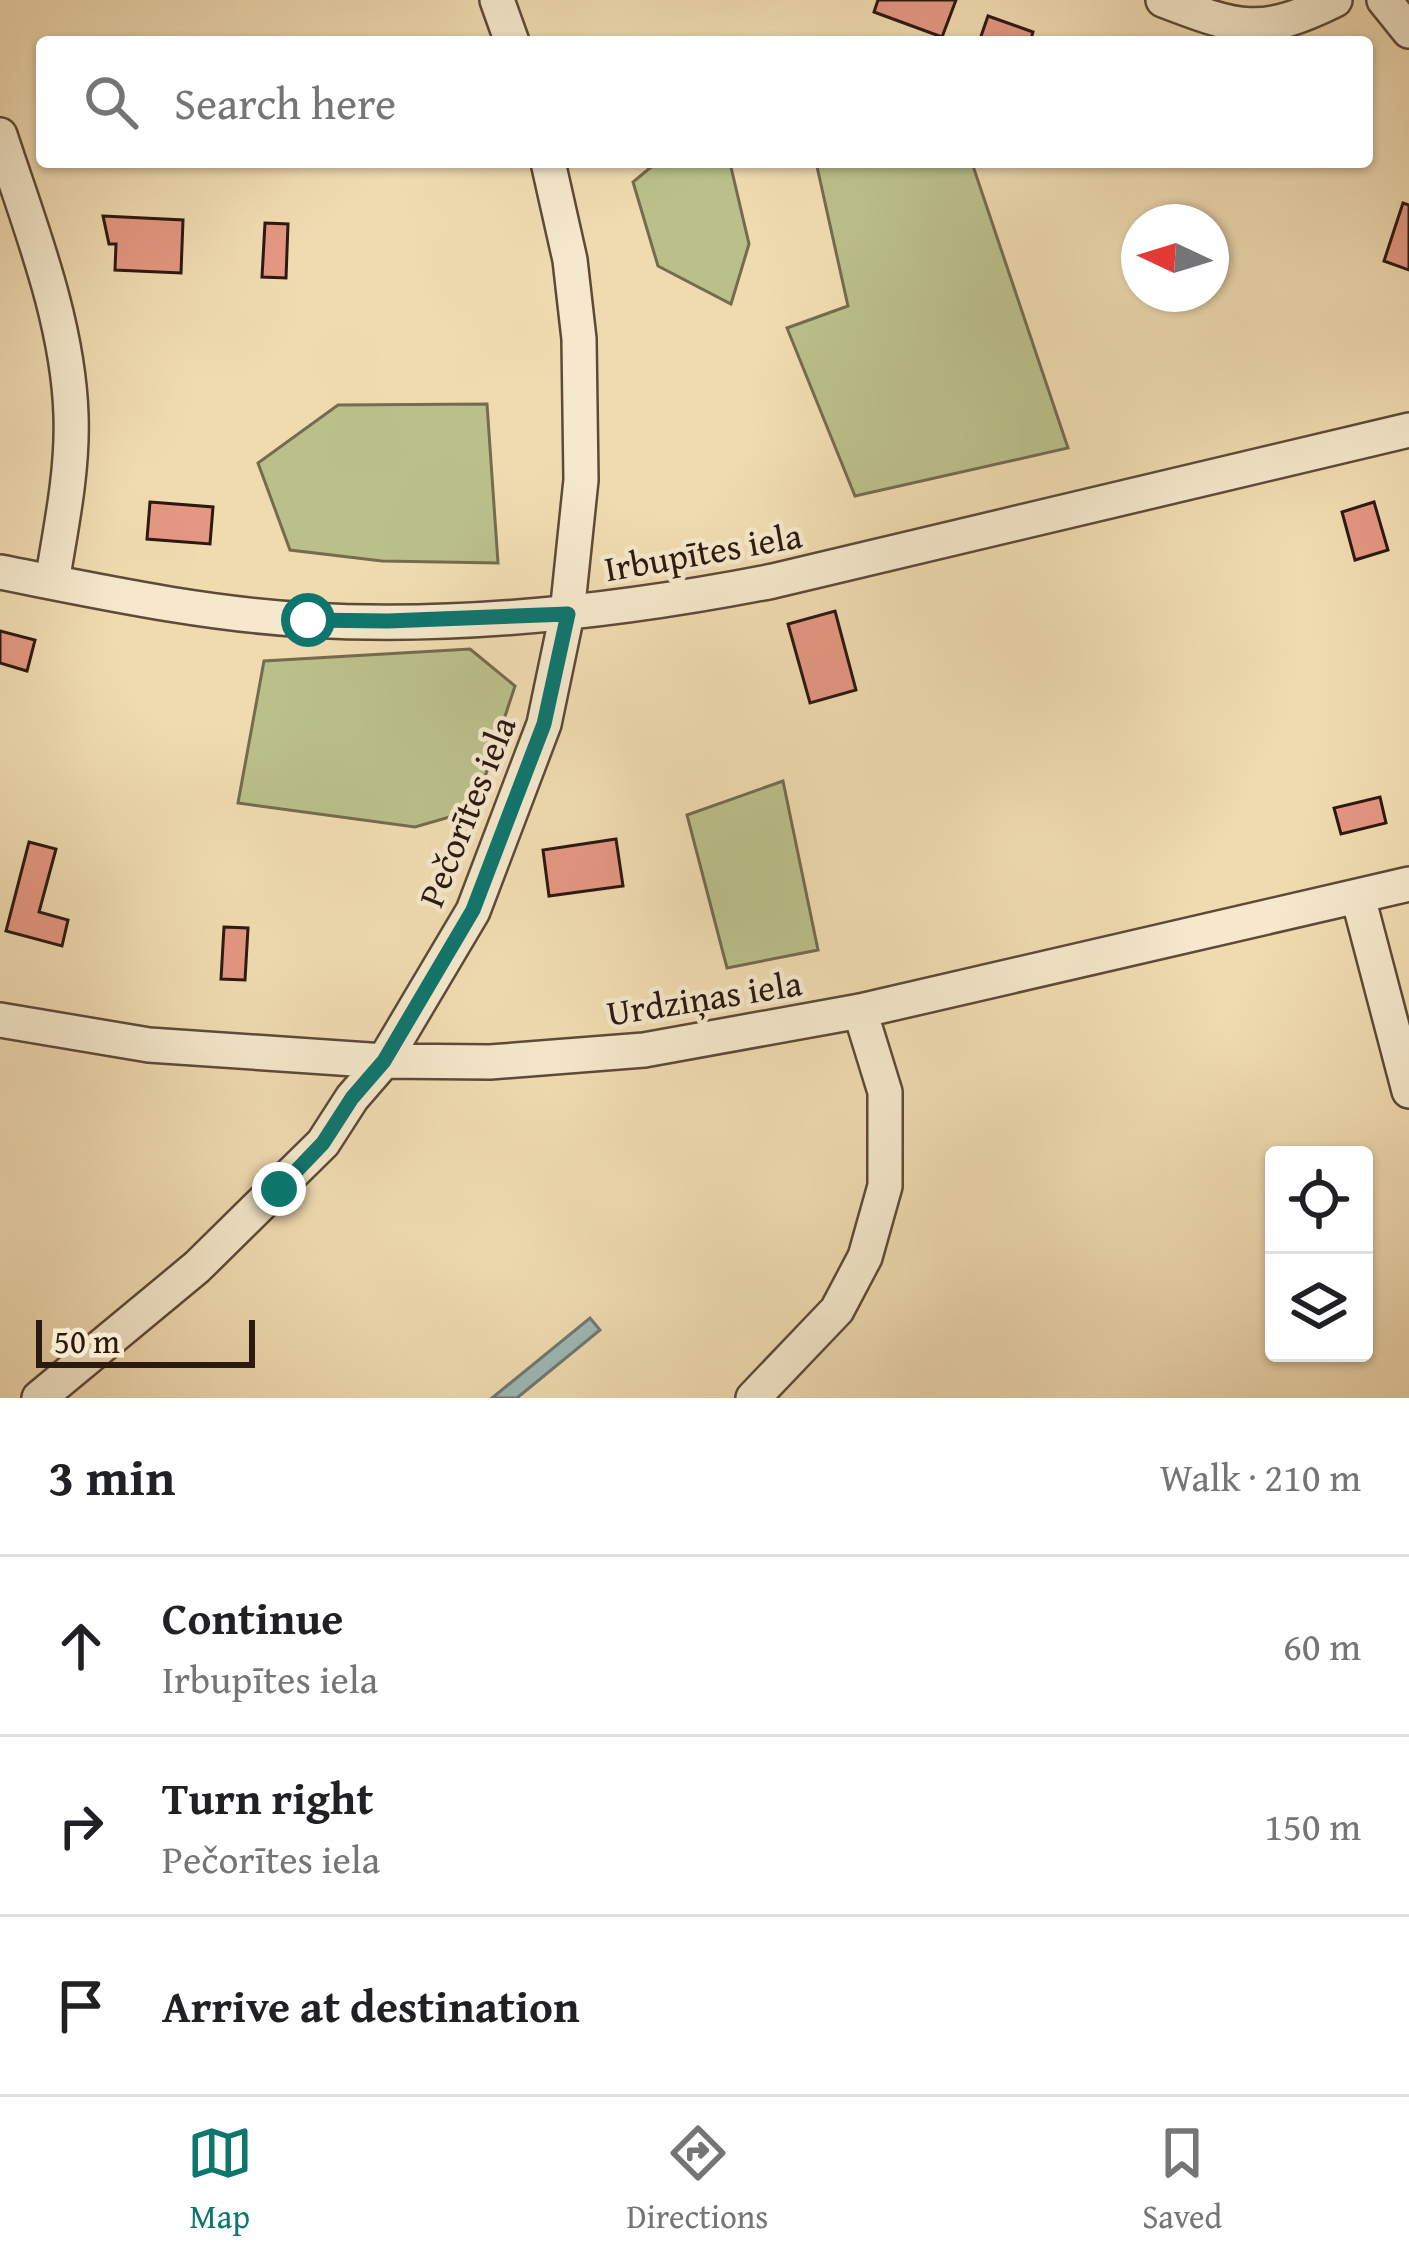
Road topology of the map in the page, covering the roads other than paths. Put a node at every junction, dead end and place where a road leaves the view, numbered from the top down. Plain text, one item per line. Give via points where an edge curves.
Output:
1 (497, 0) edge
2 (1163, 0) edge
3 (1335, 0) edge
4 (1384, 0) edge
5 (1409, 32) edge
6 (510, 36) edge
7 (0, 135) edge
8 (549, 168) edge
9 (1409, 430) edge
10 (0, 572) edge
11 (52, 582) junction
12 (568, 614) junction
13 (1409, 884) edge
14 (1358, 897) junction
15 (860, 1011) junction
16 (0, 1020) edge
17 (384, 1061) junction
18 (1409, 1091) edge
19 (38, 1398) edge
20 (753, 1398) edge

1 - 6 street
2 - 3 street via 1260,27
4 - 5 street
7 - 11 street via 68,381 67,490
8 - 12 street, Pečorītes iela via 570,260 582,409
9 - 12 street, Irbupītes iela via 772,580
10 - 11 street, Irbupītes iela
11 - 12 street, Irbupītes iela via 308,620
12 - 17 street, Pečorītes iela via 544,724 473,910
13 - 14 street, Urdziņas iela
14 - 15 street, Urdziņas iela
14 - 18 street
15 - 17 street, Urdziņas iela via 644,1050
15 - 20 street via 885,1092 885,1186 865,1257 837,1310
16 - 17 street, Urdziņas iela via 149,1045
17 - 19 street, Pečorītes iela via 279,1189

